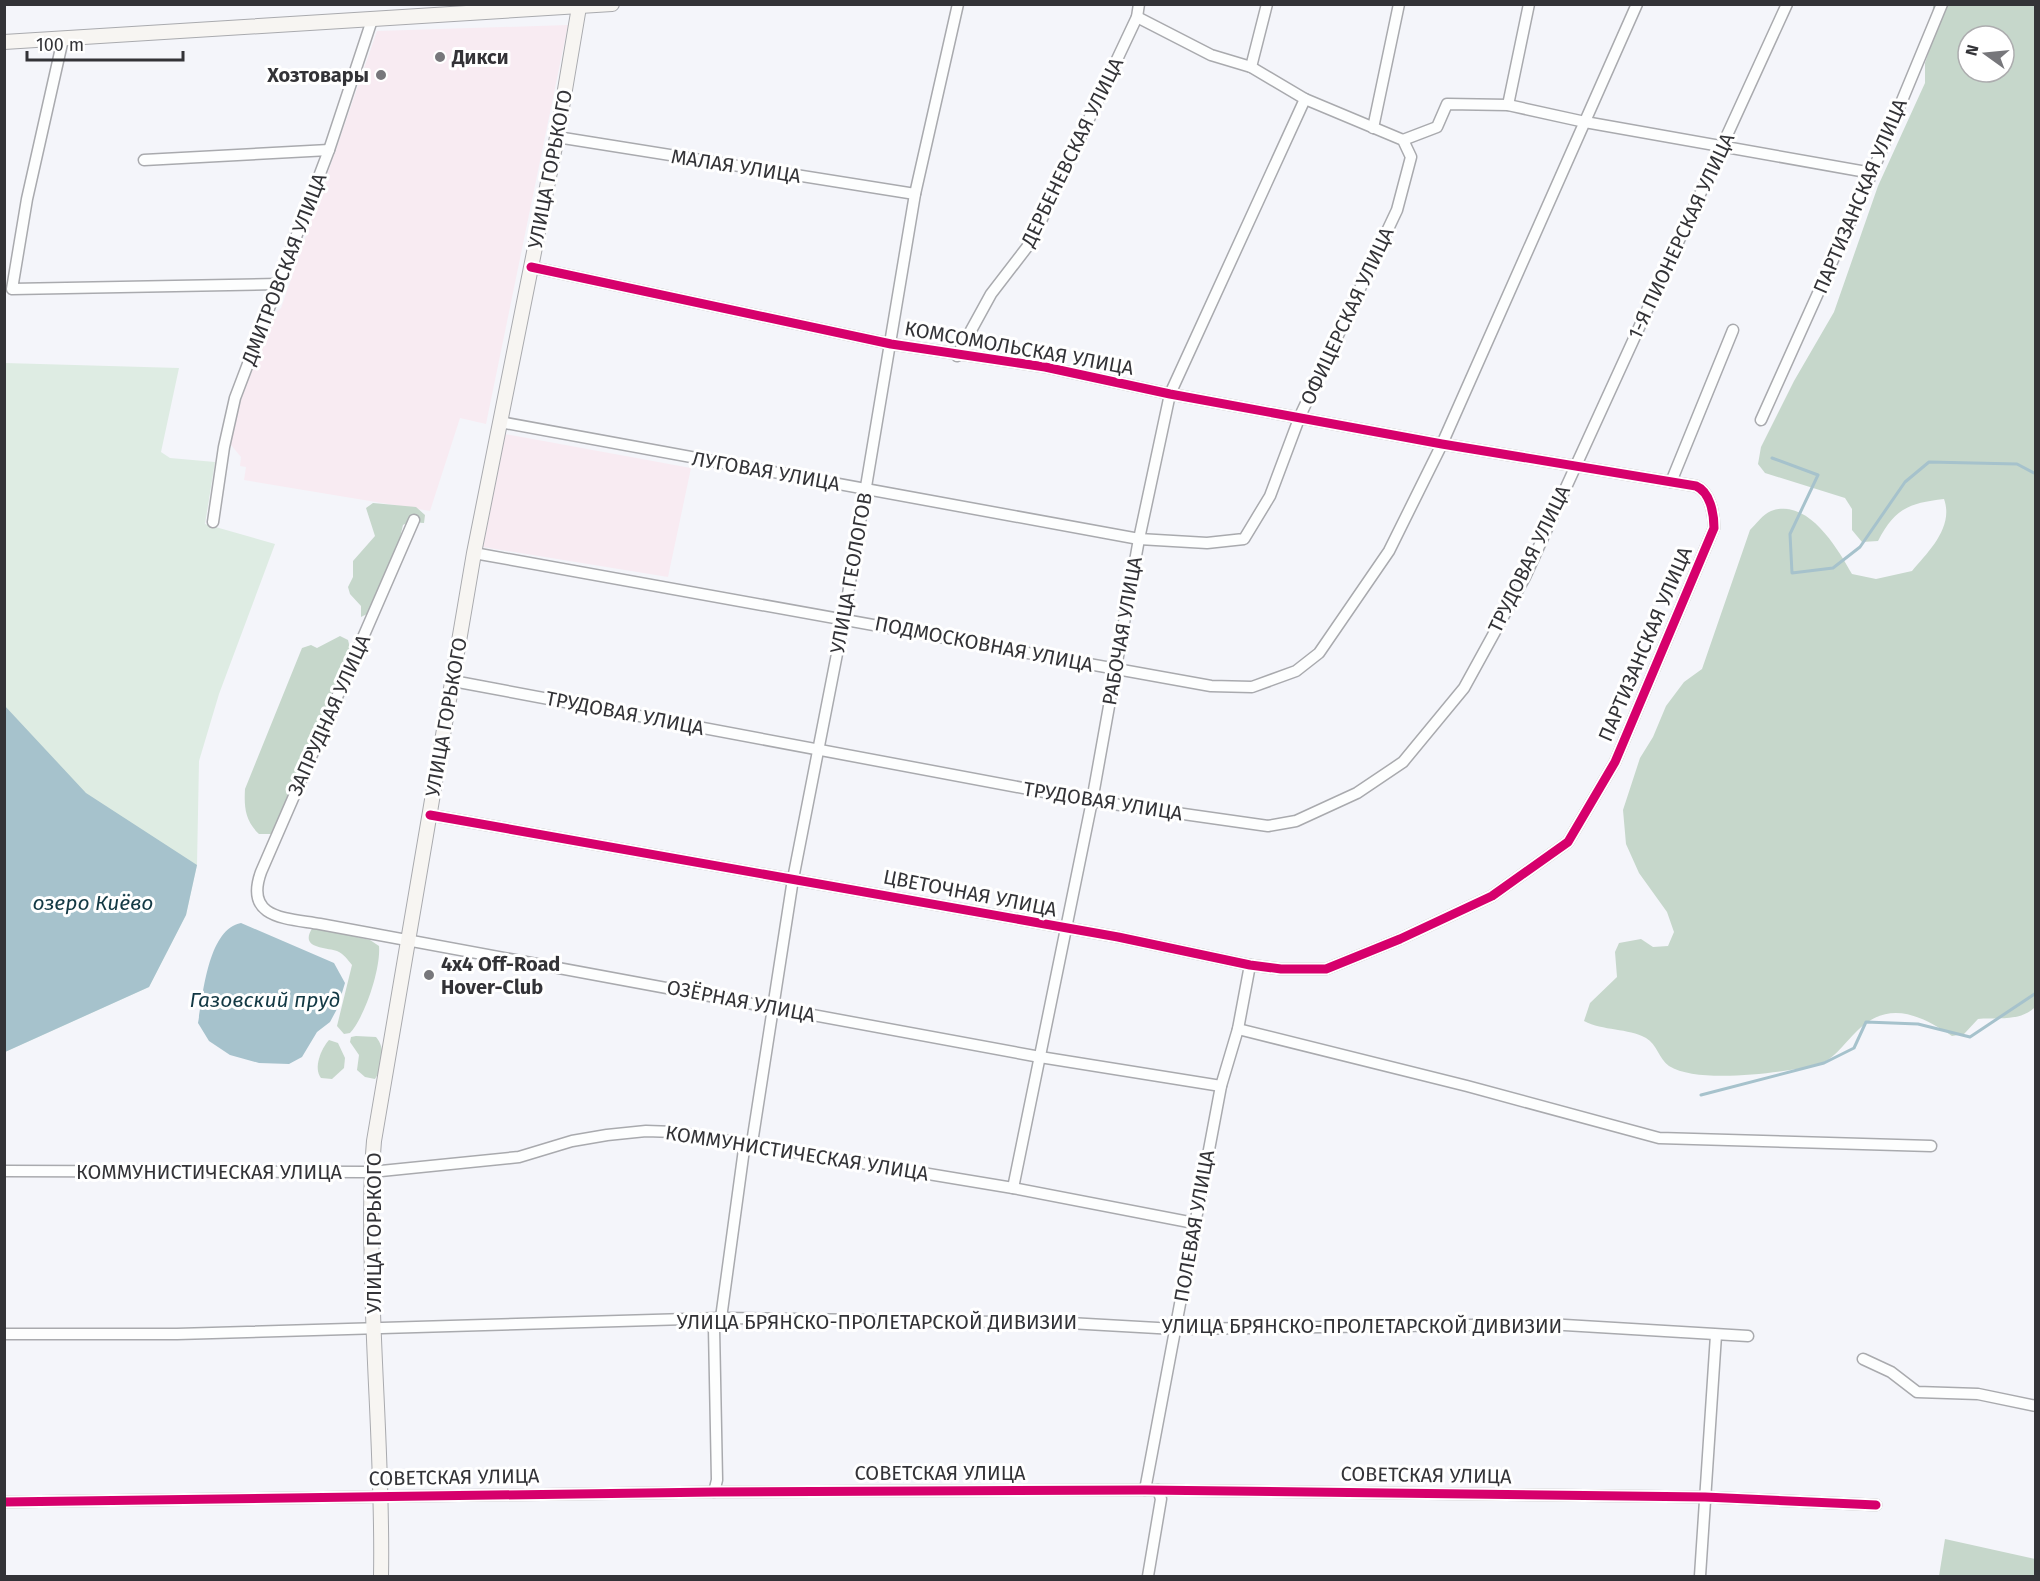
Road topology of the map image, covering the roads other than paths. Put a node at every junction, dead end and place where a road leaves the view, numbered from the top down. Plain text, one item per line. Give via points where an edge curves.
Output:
1 (612, 4) edge
2 (958, 4) edge
3 (1139, 4) edge
4 (1267, 4) edge
5 (1399, 4) edge
6 (1529, 4) edge
7 (1637, 4) edge
8 (1787, 4) edge
9 (1942, 4) edge
10 (579, 7) junction
11 (1137, 17) junction
12 (372, 20) junction
13 (63, 39) junction
14 (4, 42) edge
15 (1251, 67) junction
16 (1305, 99) junction
17 (1508, 105) junction
18 (1585, 122) junction
19 (1373, 128) junction
20 (557, 137) junction
21 (1403, 140) junction
22 (1724, 146) junction
23 (329, 150) junction
24 (144, 160) dead end
25 (1872, 174) junction
26 (915, 194) junction
27 (531, 267) junction
28 (278, 284) junction
29 (1733, 330) dead end
30 (891, 344) junction
31 (957, 356) junction
32 (1170, 394) junction
33 (1300, 416) junction
34 (1761, 420) dead end
35 (500, 422) junction
36 (1442, 444) junction
37 (1574, 467) junction
38 (1671, 482) junction
39 (867, 489) junction
40 (414, 520) dead end
41 (213, 522) dead end
42 (1139, 540) junction
43 (474, 553) junction
44 (844, 618) junction
45 (1116, 669) junction
46 (453, 681) junction
47 (818, 749) junction
48 (1092, 801) junction
49 (430, 815) junction
50 (793, 879) junction
51 (1492, 896) joint
52 (264, 910) joint
53 (1065, 930) junction
54 (409, 939) junction
55 (1250, 965) junction
56 (772, 1007) junction
57 (1238, 1029) junction
58 (1040, 1057) junction
59 (1221, 1086) junction
60 (749, 1142) junction
61 (1931, 1146) dead end
62 (4, 1171) edge
63 (371, 1172) junction
64 (1013, 1188) junction
65 (1194, 1223) junction
66 (722, 1317) junction
67 (374, 1328) junction
68 (1175, 1329) junction
69 (4, 1334) edge
70 (1716, 1335) junction
71 (1748, 1336) dead end
72 (1863, 1359) dead end
73 (2036, 1406) edge
74 (1145, 1490) junction
75 (1158, 1490) junction
76 (714, 1492) junction
77 (382, 1496) junction
78 (1705, 1497) junction
79 (4, 1502) edge
80 (1876, 1505) dead end
81 (381, 1576) edge
82 (1148, 1576) edge
83 (1700, 1576) edge

1 - 10 street
2 - 26 street, УЛИЦА ГЕОЛОГОВ
3 - 11 street, ДЕРБЕНЕВСКАЯ УЛИЦА
4 - 15 street
5 - 19 street
6 - 17 street
7 - 18 street
8 - 22 street, 1-Я ПИОНЕРСКАЯ УЛИЦА
9 - 25 street, ПАРТИЗАНСКАЯ УЛИЦА
10 - 12 street
10 - 20 street, УЛИЦА ГОРЬКОГО
11 - 15 street via 1211,55
11 - 31 street, ДЕРБЕНЕВСКАЯ УЛИЦА via 1030,242 991,294
12 - 13 street
12 - 23 street, ДМИТРОВСКАЯ УЛИЦА
13 - 14 street
13 - 28 street via 27,199 12,289
15 - 16 street
16 - 19 street
16 - 32 street, РАБОЧАЯ УЛИЦА
17 - 18 street
17 - 21 street via 1447,104 1437,127
18 - 22 street
18 - 36 street
19 - 21 street
20 - 26 street, МАЛАЯ УЛИЦА
20 - 27 street, УЛИЦА ГОРЬКОГО
21 - 33 street, ОФИЦЕРСКАЯ УЛИЦА via 1411,157 1397,210
22 - 25 street
22 - 37 street, 1-Я ПИОНЕРСКАЯ УЛИЦА
23 - 24 street
23 - 28 street, ДМИТРОВСКАЯ УЛИЦА
25 - 34 street, ПАРТИЗАНСКАЯ УЛИЦА
26 - 30 street, УЛИЦА ГЕОЛОГОВ
27 - 30 street, КОМСОМОЛЬСКАЯ УЛИЦА
27 - 35 street, УЛИЦА ГОРЬКОГО
28 - 41 street, ДМИТРОВСКАЯ УЛИЦА via 235,398
29 - 38 street
30 - 31 street, КОМСОМОЛЬСКАЯ УЛИЦА
30 - 39 street, УЛИЦА ГЕОЛОГОВ
31 - 32 street, КОМСОМОЛЬСКАЯ УЛИЦА via 1045,367
32 - 33 street, КОМСОМОЛЬСКАЯ УЛИЦА
32 - 42 street, РАБОЧАЯ УЛИЦА
33 - 36 street, КОМСОМОЛЬСКАЯ УЛИЦА
33 - 42 street, ОФИЦЕРСКАЯ УЛИЦА via 1269,496 1244,539 1207,543
35 - 39 street, ЛУГОВАЯ УЛИЦА
35 - 43 street, УЛИЦА ГОРЬКОГО
36 - 37 street, КОМСОМОЛЬСКАЯ УЛИЦА
36 - 45 street, ПОДМОСКОВНАЯ УЛИЦА via 1389,551 1319,653 1296,671 1252,687 1211,686
37 - 38 street, ПАРТИЗАНСКАЯ УЛИЦА
37 - 48 street, ТРУДОВАЯ УЛИЦА via 1525,577 1464,688 1403,762 1357,793 1296,821 1268,826
38 - 51 street, ПАРТИЗАНСКАЯ УЛИЦА via 1704,491 1714,528 1616,762 1568,842
39 - 42 street, ЛУГОВАЯ УЛИЦА
39 - 44 street, УЛИЦА ГЕОЛОГОВ
40 - 52 street, ЗАПРУДНАЯ УЛИЦА via 261,872 256,898
42 - 45 street, РАБОЧАЯ УЛИЦА
43 - 44 street, ПОДМОСКОВНАЯ УЛИЦА
43 - 46 street, УЛИЦА ГОРЬКОГО
44 - 45 street, ПОДМОСКОВНАЯ УЛИЦА
44 - 47 street, УЛИЦА ГЕОЛОГОВ
45 - 48 street, РАБОЧАЯ УЛИЦА
46 - 47 street, ТРУДОВАЯ УЛИЦА
46 - 49 street, УЛИЦА ГОРЬКОГО
47 - 48 street, ТРУДОВАЯ УЛИЦА
47 - 50 street, УЛИЦА ГЕОЛОГОВ
48 - 53 street, РАБОЧАЯ УЛИЦА
49 - 50 street, ЦВЕТОЧНАЯ УЛИЦА
49 - 54 street, УЛИЦА ГОРЬКОГО
50 - 53 street, ЦВЕТОЧНАЯ УЛИЦА
50 - 56 street, УЛИЦА ГЕОЛОГОВ
51 - 55 street, ЦВЕТОЧНАЯ УЛИЦА via 1326,969
52 - 54 street, ОЗЁРНАЯ УЛИЦА via 290,919
53 - 55 street, ЦВЕТОЧНАЯ УЛИЦА
53 - 58 street, РАБОЧАЯ УЛИЦА
54 - 56 street, ОЗЁРНАЯ УЛИЦА
54 - 63 street, УЛИЦА ГОРЬКОГО
55 - 57 street, ПОЛЕВАЯ УЛИЦА
56 - 58 street, ОЗЁРНАЯ УЛИЦА
56 - 60 street, УЛИЦА ГЕОЛОГОВ
57 - 59 street, ПОЛЕВАЯ УЛИЦА
57 - 61 street via 1659,1138
58 - 59 street, ОЗЁРНАЯ УЛИЦА
58 - 64 street, РАБОЧАЯ УЛИЦА
59 - 65 street, ПОЛЕВАЯ УЛИЦА
60 - 63 street, КОММУНИСТИЧЕСКАЯ УЛИЦА via 646,1131 572,1141 519,1157
60 - 64 street, КОММУНИСТИЧЕСКАЯ УЛИЦА
60 - 66 street, УЛИЦА ГЕОЛОГОВ
62 - 63 street, КОММУНИСТИЧЕСКАЯ УЛИЦА
63 - 67 street, УЛИЦА ГОРЬКОГО
64 - 65 street, КОММУНИСТИЧЕСКАЯ УЛИЦА
65 - 68 street, ПОЛЕВАЯ УЛИЦА
66 - 67 street, УЛИЦА БРЯНСКО-ПРОЛЕТАРСКОЙ ДИВИЗИИ
66 - 68 street, УЛИЦА БРЯНСКО-ПРОЛЕТАРСКОЙ ДИВИЗИИ via 1069,1323
66 - 76 street, УЛИЦА ГЕОЛОГОВ via 714,1328
67 - 69 street, УЛИЦА БРЯНСКО-ПРОЛЕТАРСКОЙ ДИВИЗИИ via 148,1335
67 - 77 street, УЛИЦА ГОРЬКОГО
68 - 70 street, УЛИЦА БРЯНСКО-ПРОЛЕТАРСКОЙ ДИВИЗИИ via 1548,1324
68 - 74 street, ПОЛЕВАЯ УЛИЦА
70 - 71 street, УЛИЦА БРЯНСКО-ПРОЛЕТАРСКОЙ ДИВИЗИИ
70 - 78 street
72 - 73 street via 1891,1372 1917,1392 1960,1393
74 - 75 street, СОВЕТСКАЯ УЛИЦА
74 - 76 street, СОВЕТСКАЯ УЛИЦА
75 - 78 street, СОВЕТСКАЯ УЛИЦА
75 - 82 street via 1161,1499
76 - 77 street, СОВЕТСКАЯ УЛИЦА
77 - 79 street, СОВЕТСКАЯ УЛИЦА
77 - 81 street, УЛИЦА ГОРЬКОГО
78 - 80 street, СОВЕТСКАЯ УЛИЦА
78 - 83 street

